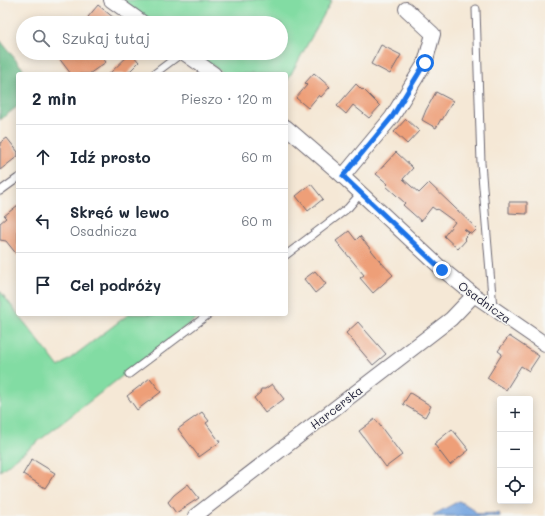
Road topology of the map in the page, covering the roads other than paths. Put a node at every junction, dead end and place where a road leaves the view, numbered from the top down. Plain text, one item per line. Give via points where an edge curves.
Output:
1 (110, 0) edge
2 (406, 9) dead end
3 (476, 9) dead end
4 (132, 16) edge
5 (173, 60) edge
6 (193, 60) edge
7 (157, 72) edge
8 (211, 72) edge
9 (288, 129) edge
10 (343, 176) junction
11 (16, 179) edge
12 (0, 191) edge
13 (361, 193) junction
14 (288, 253) edge
15 (474, 295) junction
16 (493, 308) junction
17 (206, 316) edge
18 (545, 344) edge
19 (129, 374) dead end
20 (195, 516) edge

1 - 4 street
2 - 10 street via 433,34 425,63 392,117
3 - 16 lane via 481,163
5 - 7 lane
6 - 8 street
9 - 10 street, Osadnicza
10 - 13 street, Osadnicza
11 - 12 lane
13 - 14 lane via 348,208
13 - 15 street, Osadnicza via 442,270
15 - 16 street, Osadnicza
15 - 20 street, Harcerska via 451,319
16 - 18 street, Osadnicza
17 - 19 lane

